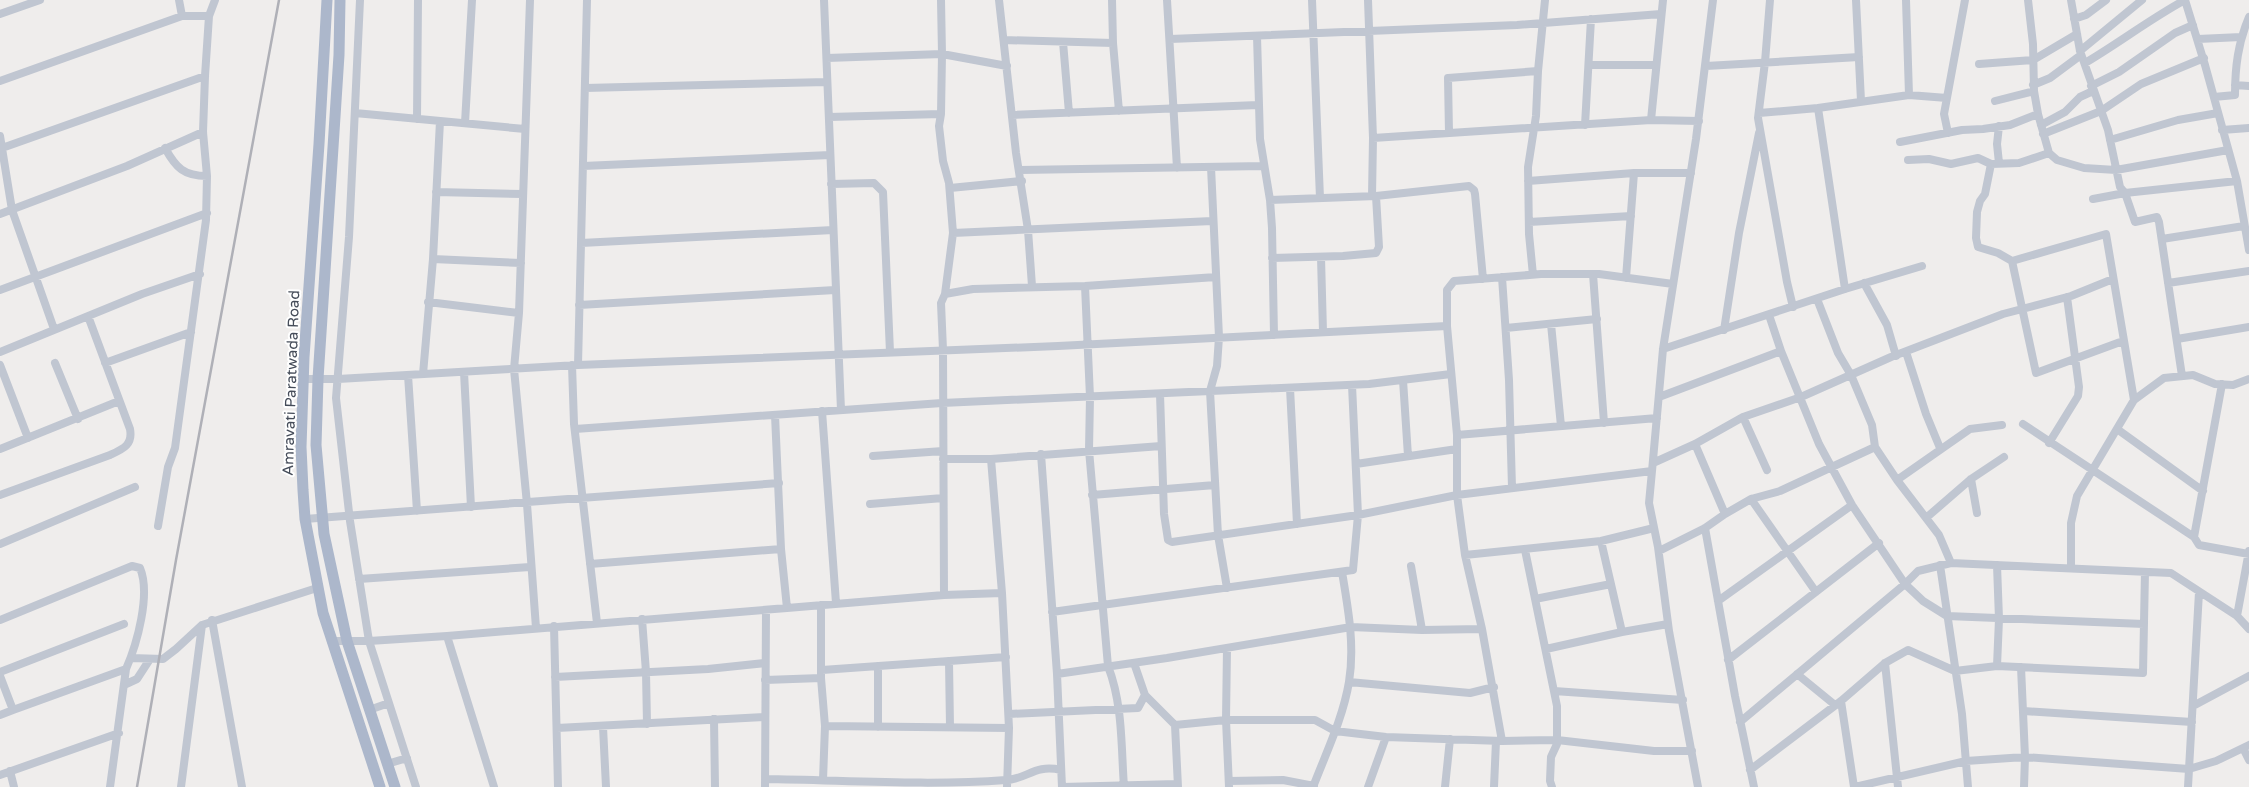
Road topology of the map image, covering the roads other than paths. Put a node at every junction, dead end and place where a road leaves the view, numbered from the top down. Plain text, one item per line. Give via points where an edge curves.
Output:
1 (40, 0) edge
2 (179, 0) edge
3 (215, 0) edge
4 (327, 0) edge
5 (340, 0) edge
6 (360, 0) edge
7 (418, 0) edge
8 (472, 0) edge
9 (530, 0) edge
10 (587, 0) edge
11 (824, 0) edge
12 (941, 0) edge
13 (999, 0) edge
14 (1112, 0) edge
15 (1167, 0) edge
16 (1312, 0) edge
17 (1368, 0) edge
18 (1545, 0) edge
19 (1663, 0) edge
20 (1713, 0) edge
21 (1770, 0) edge
22 (1856, 0) edge
23 (1906, 0) edge
24 (1965, 0) edge
25 (2028, 0) edge
26 (2070, 0) edge
27 (2106, 0) edge
28 (2142, 0) edge
29 (2185, 0) edge
30 (0, 14) edge
31 (1661, 14) junction
32 (182, 16) junction
33 (210, 16) junction
34 (2249, 17) edge
35 (1591, 19) junction
36 (2074, 19) junction
37 (1544, 24) junction
38 (2194, 25) junction
39 (1369, 31) junction
40 (1314, 34) junction
41 (2077, 34) junction
42 (1257, 36) junction
43 (1170, 39) junction
44 (2198, 39) junction
45 (2241, 39) junction
46 (1004, 40) junction
47 (1063, 42) junction
48 (1113, 43) junction
49 (2249, 43) edge
50 (2081, 53) junction
51 (942, 54) junction
52 (1860, 57) junction
53 (827, 58) junction
54 (2204, 58) junction
55 (2033, 60) junction
56 (1765, 62) junction
57 (2085, 63) junction
58 (1589, 64) junction
59 (1979, 64) dead end
60 (1656, 65) junction
61 (1007, 66) junction
62 (1706, 66) junction
63 (1538, 71) junction
64 (205, 76) junction
65 (0, 81) edge
66 (827, 82) junction
67 (2235, 85) junction
68 (2249, 86) edge
69 (585, 88) junction
70 (2033, 88) junction
71 (2092, 88) junction
72 (1909, 94) junction
73 (2214, 97) junction
74 (1947, 98) junction
75 (1861, 101) junction
76 (1995, 101) dead end
77 (1258, 106) junction
78 (1818, 108) junction
79 (1174, 109) junction
80 (1119, 111) junction
81 (2101, 111) junction
82 (355, 113) junction
83 (1069, 113) junction
84 (1759, 113) junction
85 (941, 114) junction
86 (2038, 114) junction
87 (2218, 114) junction
88 (1012, 115) junction
89 (828, 117) junction
90 (417, 119) junction
91 (1651, 120) junction
92 (440, 121) junction
93 (1699, 121) junction
94 (465, 123) junction
95 (2041, 124) junction
96 (1585, 125) junction
97 (1760, 126) junction
98 (1999, 126) junction
99 (1535, 128) junction
100 (2249, 128) edge
101 (525, 129) junction
102 (2222, 130) junction
103 (203, 132) junction
104 (1449, 133) junction
105 (1948, 133) junction
106 (2043, 134) junction
107 (0, 136) edge
108 (1373, 138) junction
109 (2110, 140) junction
110 (1900, 142) dead end
111 (2, 148) junction
112 (165, 148) junction
113 (2228, 150) junction
114 (2049, 153) junction
115 (830, 155) junction
116 (1908, 160) dead end
117 (1999, 163) junction
118 (1991, 164) junction
119 (583, 166) junction
120 (1264, 166) junction
121 (1211, 167) junction
122 (1177, 168) junction
123 (1020, 170) junction
124 (2116, 170) junction
125 (1691, 172) junction
126 (1634, 173) junction
127 (207, 176) junction
128 (1022, 181) junction
129 (1528, 181) junction
130 (2237, 181) junction
131 (831, 184) junction
132 (950, 188) junction
133 (436, 192) junction
134 (2125, 193) junction
135 (523, 194) junction
136 (1374, 196) junction
137 (1320, 198) junction
138 (2093, 199) dead end
139 (1270, 200) junction
140 (12, 210) junction
141 (207, 213) junction
142 (0, 214) edge
143 (1631, 216) junction
144 (1212, 221) junction
145 (1529, 222) junction
146 (833, 230) junction
147 (1028, 230) junction
148 (953, 232) junction
149 (2246, 232) edge
150 (2162, 239) junction
151 (581, 243) junction
152 (2249, 250) edge
153 (1321, 257) junction
154 (1272, 258) junction
155 (433, 259) junction
156 (2012, 261) junction
157 (521, 263) junction
158 (1922, 266) dead end
159 (2249, 272) edge
160 (200, 274) junction
161 (1533, 274) junction
162 (1593, 274) junction
163 (34, 276) junction
164 (1216, 277) junction
165 (1502, 277) junction
166 (1626, 278) junction
167 (1483, 279) junction
168 (2113, 279) junction
169 (1864, 283) junction
170 (2168, 283) junction
171 (1673, 284) junction
172 (1032, 286) junction
173 (1085, 286) junction
174 (1845, 289) junction
175 (0, 290) edge
176 (836, 290) junction
177 (945, 294) junction
178 (2068, 296) junction
179 (1817, 299) junction
180 (428, 302) junction
181 (579, 304) junction
182 (1793, 307) junction
183 (2022, 308) junction
184 (519, 313) junction
185 (1769, 315) junction
186 (88, 316) junction
187 (1597, 319) junction
188 (1551, 324) junction
189 (1447, 326) junction
190 (2249, 327) edge
191 (1506, 328) junction
192 (54, 329) junction
193 (1724, 330) junction
194 (191, 332) junction
195 (1323, 332) junction
196 (1274, 335) junction
197 (1219, 337) junction
198 (2177, 339) junction
199 (2123, 341) junction
200 (1086, 344) junction
201 (1663, 349) junction
202 (943, 350) junction
203 (1781, 351) junction
204 (0, 352) edge
205 (890, 352) junction
206 (1906, 352) junction
207 (838, 354) junction
208 (1896, 356) junction
209 (2075, 359) junction
210 (55, 363) dead end
211 (105, 363) junction
212 (0, 365) edge
213 (575, 365) junction
214 (514, 369) junction
215 (464, 372) junction
216 (423, 374) junction
217 (1451, 374) junction
218 (408, 375) junction
219 (1851, 375) junction
220 (2182, 376) junction
221 (304, 379) junction
222 (318, 379) junction
223 (338, 379) junction
224 (2249, 379) edge
225 (1403, 380) junction
226 (2222, 384) junction
227 (1352, 385) junction
228 (1290, 388) junction
229 (1210, 392) junction
230 (1160, 394) junction
231 (1090, 397) junction
232 (1659, 397) junction
233 (1801, 397) junction
234 (2134, 400) junction
235 (119, 401) junction
236 (942, 404) junction
237 (841, 410) junction
238 (822, 411) junction
239 (775, 414) junction
240 (1743, 417) junction
241 (1657, 418) junction
242 (78, 419) junction
243 (1604, 423) junction
244 (2024, 424) dead end
245 (2002, 425) dead end
246 (1561, 426) junction
247 (575, 429) junction
248 (2117, 429) junction
249 (1510, 431) junction
250 (1457, 436) junction
251 (28, 438) junction
252 (2049, 443) junction
253 (1695, 444) junction
254 (1161, 446) junction
255 (1875, 447) junction
256 (1940, 448) junction
257 (0, 449) edge
258 (1457, 449) junction
259 (1089, 450) junction
260 (1040, 454) junction
261 (943, 455) junction
262 (873, 456) dead end
263 (1408, 456) junction
264 (2004, 457) dead end
265 (991, 459) junction
266 (1652, 463) junction
267 (1356, 464) junction
268 (1832, 467) junction
269 (2092, 469) junction
270 (1767, 470) dead end
271 (1652, 471) junction
272 (1971, 479) junction
273 (1897, 480) junction
274 (779, 483) junction
275 (1215, 485) junction
276 (135, 486) dead end
277 (1512, 488) junction
278 (1163, 489) junction
279 (2203, 491) junction
280 (0, 495) edge
281 (1092, 495) junction
282 (1457, 495) junction
283 (943, 498) junction
284 (583, 499) junction
285 (1751, 499) junction
286 (527, 504) junction
287 (870, 504) dead end
288 (1852, 505) junction
289 (471, 508) junction
290 (417, 511) junction
291 (1977, 512) dead end
292 (1725, 514) junction
293 (1358, 515) junction
294 (349, 516) junction
295 (322, 518) junction
296 (1926, 518) junction
297 (305, 519) junction
298 (1297, 524) junction
299 (158, 526) dead end
300 (1654, 528) junction
301 (1705, 528) junction
302 (1218, 535) junction
303 (2194, 537) junction
304 (1601, 541) junction
305 (1879, 543) junction
306 (0, 544) edge
307 (782, 549) junction
308 (1526, 550) junction
309 (1659, 551) junction
310 (1787, 551) junction
311 (2249, 552) edge
312 (1465, 555) junction
313 (1951, 563) junction
314 (590, 564) junction
315 (1940, 565) junction
316 (1411, 566) dead end
317 (1997, 566) junction
318 (530, 567) junction
319 (2072, 567) junction
320 (1342, 572) junction
321 (2145, 572) junction
322 (359, 579) junction
323 (1611, 584) junction
324 (1905, 584) junction
325 (317, 588) junction
326 (1228, 588) junction
327 (1816, 592) junction
328 (2199, 592) junction
329 (1002, 593) junction
330 (944, 595) junction
331 (1535, 599) junction
332 (1718, 601) junction
333 (836, 604) junction
334 (822, 605) junction
335 (1102, 606) junction
336 (788, 608) junction
337 (766, 610) junction
338 (1052, 612) junction
339 (1947, 616) junction
340 (2237, 616) junction
341 (642, 619) junction
342 (1999, 619) junction
343 (0, 620) edge
344 (212, 620) junction
345 (597, 623) junction
346 (124, 624) dead end
347 (1668, 624) junction
348 (2144, 624) junction
349 (202, 625) junction
350 (554, 626) junction
351 (1351, 627) junction
352 (536, 628) junction
353 (1482, 629) junction
354 (2249, 629) edge
355 (1422, 630) junction
356 (1622, 632) junction
357 (446, 636) junction
358 (330, 641) junction
359 (347, 641) junction
360 (369, 641) junction
361 (1227, 648) junction
362 (1546, 649) junction
363 (1006, 657) junction
364 (131, 658) junction
365 (150, 659) junction
366 (1728, 660) junction
367 (949, 661) junction
368 (1134, 663) junction
369 (1885, 663) junction
370 (765, 664) junction
371 (878, 666) junction
372 (1108, 666) junction
373 (1997, 666) junction
374 (2021, 667) junction
375 (126, 670) junction
376 (1955, 670) junction
377 (646, 672) junction
378 (0, 674) edge
379 (822, 674) junction
380 (1057, 674) junction
381 (1797, 674) junction
382 (2249, 676) edge
383 (555, 677) junction
384 (765, 680) junction
385 (1349, 682) junction
386 (124, 685) junction
387 (1494, 687) junction
388 (1554, 691) junction
389 (1145, 695) junction
390 (1683, 700) junction
391 (1838, 703) junction
392 (389, 704) junction
393 (2193, 706) junction
394 (1119, 708) junction
395 (13, 710) junction
396 (369, 710) junction
397 (1059, 710) junction
398 (2024, 711) junction
399 (0, 714) edge
400 (1009, 714) junction
401 (765, 717) junction
402 (714, 719) junction
403 (1226, 720) junction
404 (1740, 722) junction
405 (2192, 722) junction
406 (647, 724) junction
407 (1175, 725) junction
408 (825, 726) junction
409 (878, 726) junction
410 (603, 727) junction
411 (950, 727) junction
412 (556, 728) junction
413 (1010, 728) junction
414 (1335, 731) junction
415 (119, 733) junction
416 (1386, 737) junction
417 (1450, 740) junction
418 (1557, 740) junction
419 (1499, 741) junction
420 (2246, 746) edge
421 (1692, 751) junction
422 (407, 758) junction
423 (2025, 758) junction
424 (2249, 760) edge
425 (1966, 761) junction
426 (387, 764) junction
427 (2189, 769) junction
428 (1061, 770) junction
429 (1750, 770) junction
430 (10, 771) junction
431 (0, 775) edge
432 (1898, 777) junction
433 (823, 780) junction
434 (764, 783) edge
435 (921, 784) edge
436 (1007, 784) edge
437 (1229, 784) edge
438 (1178, 785) edge
439 (1124, 786) edge
440 (1313, 786) edge
441 (14, 787) edge
442 (110, 787) edge
443 (181, 787) edge
444 (242, 787) edge
445 (380, 787) edge
446 (395, 787) edge
447 (416, 787) edge
448 (494, 787) edge
449 (558, 787) edge
450 (606, 787) edge
451 (715, 787) edge
452 (1062, 787) edge
453 (1368, 787) edge
454 (1445, 787) edge
455 (1497, 787) edge
456 (1552, 787) edge
457 (1698, 787) edge
458 (1754, 787) edge
459 (1855, 787) edge
460 (1898, 787) edge
461 (1968, 787) edge
462 (2024, 787) edge
463 (2188, 787) edge

1 - 30 street
2 - 32 street
3 - 33 street
4 - 221 main road, Amravati Paratwada Road
5 - 222 main road, Amravati Paratwada Road
6 - 82 street
7 - 90 street
8 - 94 street
9 - 101 street
10 - 69 street
11 - 53 street
12 - 51 street
13 - 46 street
14 - 48 street
15 - 43 street
16 - 40 street
17 - 39 street
18 - 37 street
19 - 31 street
20 - 62 street
21 - 56 street
22 - 52 street
23 - 72 street
24 - 74 street
25 - 55 street
26 - 36 street
27 - 36 street via 2086,15
28 - 50 street
29 - 38 street
29 - 57 street
31 - 35 street
31 - 60 street
32 - 33 street
32 - 65 street
33 - 64 street
34 - 45 street
35 - 37 street
35 - 58 street
36 - 41 street
37 - 39 street
37 - 63 street
38 - 44 street
38 - 71 street via 2175,33
39 - 40 street
39 - 108 street
40 - 42 street
40 - 137 street
41 - 50 street
41 - 55 street
42 - 43 street
42 - 77 street
43 - 79 street
44 - 45 street
44 - 54 street
45 - 49 street
45 - 67 street
46 - 47 street
46 - 61 street
47 - 48 street
47 - 83 street
48 - 80 street
50 - 57 street
50 - 70 street
51 - 53 street
51 - 61 street
51 - 85 street
52 - 56 street
52 - 75 street
53 - 66 street
54 - 73 street
54 - 81 street via 2141,84
55 - 59 street
55 - 70 street
56 - 62 street
56 - 84 street
57 - 71 street
58 - 60 street
58 - 96 street
60 - 91 street
61 - 88 street
62 - 93 street
63 - 99 street
63 - 104 street via 1448,78
64 - 103 street
64 - 111 street
66 - 69 street
66 - 89 street
67 - 68 street
67 - 73 street via 2235,95
69 - 119 street
70 - 76 street
70 - 86 street
71 - 81 street
71 - 95 street via 2065,112
72 - 74 street
72 - 75 street
73 - 87 street
74 - 105 street via 1944,114
75 - 78 street
77 - 79 street
77 - 120 street
78 - 84 street
78 - 174 street
79 - 80 street
79 - 122 street
80 - 83 street
81 - 106 street
81 - 109 street
82 - 90 street
82 - 223 street
83 - 88 street
84 - 97 street
85 - 89 street
85 - 132 street via 940,142
86 - 95 street
86 - 98 street
87 - 102 street
87 - 109 street via 2178,120
88 - 123 street
89 - 115 street
90 - 92 street
91 - 93 street
91 - 96 street
92 - 94 street
92 - 133 street
93 - 125 street
94 - 101 street
95 - 106 street
96 - 99 street
97 - 182 street
97 - 193 street
98 - 105 street
98 - 117 street
99 - 104 street
99 - 129 street
100 - 102 street
101 - 135 street
102 - 113 street
103 - 112 street
103 - 127 street
104 - 108 street
105 - 110 street
106 - 114 street
107 - 111 street
108 - 136 street
109 - 124 street
111 - 140 street
112 - 127 street via 186,172
112 - 140 street
113 - 124 street
113 - 130 street
114 - 117 street via 2019,163
114 - 124 street via 2057,160 2084,168
115 - 119 street
115 - 131 street
116 - 118 street via 1930,158 1951,164 1978,158
117 - 118 street
118 - 156 street via 1985,194 1977,212 1976,238 1978,247
119 - 151 street
120 - 121 street
120 - 139 street
121 - 122 street
121 - 144 street
122 - 123 street
123 - 128 street
124 - 134 street
125 - 126 street
125 - 171 street
126 - 129 street
126 - 143 street
127 - 141 street
128 - 132 street
128 - 147 street
129 - 145 street
130 - 134 street
130 - 149 street
131 - 146 street
131 - 205 street via 874,183 883,192
132 - 148 street
133 - 135 street
133 - 155 street
134 - 138 street
134 - 150 street via 2135,222 2157,217
135 - 157 street
136 - 137 street
136 - 153 street via 1379,247 1376,253
136 - 167 street via 1463,186 1472,188
137 - 139 street
139 - 154 street
140 - 142 street
140 - 163 street
141 - 160 street
141 - 163 street
143 - 145 street
143 - 166 street
144 - 147 street
144 - 164 street
145 - 161 street
146 - 151 street
146 - 176 street
147 - 148 street
147 - 172 street
148 - 177 street
149 - 150 street
149 - 152 street
150 - 170 street
151 - 181 street
153 - 154 street
153 - 195 street
154 - 196 street
155 - 157 street
155 - 180 street
156 - 168 street via 2106,234
156 - 183 street
157 - 184 street
158 - 169 street
159 - 170 street
160 - 186 street
160 - 194 street
161 - 162 street
161 - 165 street
162 - 166 street
162 - 187 street
163 - 175 street
163 - 192 street
164 - 173 street
164 - 197 street
165 - 167 street
165 - 191 street
166 - 171 street
167 - 189 street via 1454,281 1449,285
168 - 178 street
168 - 199 street
169 - 174 street
169 - 208 street via 1887,325
170 - 198 street
171 - 201 street
172 - 173 street
172 - 177 street
173 - 200 street
174 - 179 street
176 - 181 street
176 - 207 street
177 - 202 street via 941,303
178 - 183 street
178 - 209 street
179 - 182 street
179 - 219 street via 1838,353
180 - 184 street
180 - 216 street
181 - 213 street
182 - 185 street
183 - 206 street
183 - 209 street via 2036,374
184 - 214 street
185 - 193 street
185 - 203 street
186 - 192 street
186 - 211 street
187 - 188 street
187 - 243 street
188 - 191 street
188 - 246 street
189 - 195 street
189 - 217 street
190 - 198 street
191 - 249 street
192 - 204 street
193 - 201 street
194 - 211 street
194 - 299 street via 175,448 168,467
195 - 196 street
196 - 197 street
197 - 200 street
197 - 229 street via 1217,366
198 - 220 street
199 - 209 street
199 - 234 street
200 - 202 street
200 - 231 street
201 - 232 street
202 - 205 street
202 - 236 street
203 - 232 street
203 - 233 street
205 - 207 street
206 - 208 street
206 - 256 street
207 - 213 street
207 - 237 street
208 - 219 street
209 - 252 street via 2078,396
210 - 242 street
211 - 235 street
212 - 251 street
213 - 214 street
213 - 247 street
214 - 215 street
214 - 286 street
215 - 216 street
215 - 289 street
216 - 218 street
217 - 225 street
217 - 250 street
218 - 223 street
218 - 290 street
219 - 233 street
219 - 255 street via 1872,426
220 - 226 street via 2193,374
220 - 234 street via 2164,378
221 - 222 street
221 - 297 main road, Amravati Paratwada Road via 301,448
222 - 223 street
222 - 295 main road, Amravati Paratwada Road via 316,445
223 - 294 street via 337,406
224 - 226 street via 2233,385
225 - 227 street
225 - 263 street
226 - 279 street
227 - 228 street
227 - 267 street
228 - 229 street
228 - 298 street
229 - 230 street
229 - 275 street
230 - 231 street
230 - 254 street
231 - 236 street
231 - 259 street
232 - 241 street
233 - 240 street
233 - 268 street via 1819,444
234 - 248 street
235 - 242 street
235 - 280 street via 131,436 126,448
236 - 237 street
236 - 261 street
237 - 238 street
238 - 239 street
238 - 333 street
239 - 247 street
239 - 274 street
240 - 253 street
240 - 270 street
241 - 243 street
241 - 266 street
242 - 251 street
243 - 246 street
244 - 252 street
245 - 256 street via 1970,430
246 - 249 street
247 - 284 street
248 - 269 street
248 - 279 street
249 - 250 street
249 - 277 street
250 - 258 street
251 - 257 street
252 - 269 street
253 - 266 street
253 - 292 street
254 - 259 street
254 - 278 street
255 - 268 street
255 - 273 street
256 - 273 street
258 - 263 street
258 - 282 street
259 - 260 street
259 - 281 street
260 - 265 street
260 - 338 street
261 - 262 street
261 - 265 street
261 - 283 street
263 - 267 street
264 - 272 street
265 - 329 street
266 - 271 street
267 - 293 street
268 - 285 street via 1780,491
268 - 288 street
269 - 303 street
269 - 319 street via 2077,496 2071,523
271 - 277 street
271 - 300 street via 1649,503
272 - 291 street
272 - 296 street
273 - 296 street
274 - 284 street
274 - 307 street
275 - 278 street
275 - 302 street
276 - 306 street
277 - 282 street
278 - 281 street
278 - 302 street via 1168,540
279 - 303 street
281 - 335 street
282 - 293 street
282 - 312 street
283 - 287 street
283 - 330 street
284 - 286 street
284 - 314 street
285 - 292 street
285 - 310 street
286 - 289 street
286 - 318 street
288 - 305 street
288 - 310 street
289 - 290 street
290 - 294 street
292 - 301 street
293 - 298 street
293 - 320 street via 1353,570
294 - 295 street
294 - 322 street
295 - 297 street
295 - 359 main road, Amravati Paratwada Road
296 - 313 street via 1939,535
297 - 325 main road, Amravati Paratwada Road
298 - 302 street
300 - 304 street
300 - 309 street
301 - 309 street
301 - 332 street
302 - 326 street
303 - 311 street via 2199,545
304 - 308 street
304 - 323 street
305 - 324 street
305 - 327 street
307 - 314 street
307 - 336 street
308 - 312 street
308 - 331 street
309 - 347 street
310 - 327 street
310 - 332 street
311 - 340 street
312 - 353 street
313 - 315 street
313 - 317 street
314 - 345 street
315 - 324 street via 1918,571
315 - 339 street
316 - 355 street
317 - 319 street
317 - 342 street
318 - 322 street
318 - 352 street
319 - 321 street
320 - 326 street
320 - 351 street
321 - 328 street via 2171,573
321 - 348 street
322 - 360 street
323 - 331 street
323 - 356 street
324 - 339 street
324 - 381 street
325 - 344 street
325 - 358 main road, Amravati Paratwada Road
326 - 335 street
327 - 366 street
328 - 340 street
328 - 393 street
329 - 330 street
329 - 363 street
330 - 333 street
331 - 362 street
332 - 366 street
333 - 334 street
334 - 336 street
334 - 379 street
335 - 338 street
335 - 372 street
336 - 337 street
337 - 341 street
337 - 370 street
338 - 380 street
339 - 342 street
339 - 376 street
340 - 354 street
341 - 345 street
341 - 377 street
342 - 348 street
342 - 373 street
343 - 364 street via 137,566 143,574 144,593
344 - 349 street
344 - 444 street
345 - 350 street
346 - 378 street
347 - 356 street
347 - 390 street
348 - 374 street via 2143,673
349 - 365 street via 167,656
349 - 443 street
350 - 352 street
350 - 383 street
351 - 355 street
351 - 361 street
351 - 385 street
352 - 357 street
353 - 355 street
353 - 387 street
356 - 362 street
357 - 360 street
357 - 448 street
358 - 359 street
358 - 445 main road, Amravati Paratwada Road
359 - 360 street
359 - 396 main road, Amravati Paratwada Road
360 - 392 street
361 - 368 street
361 - 403 street
362 - 388 street
363 - 367 street
363 - 400 street
364 - 365 street
364 - 375 street
365 - 386 street via 137,679
366 - 404 street
367 - 371 street
367 - 411 street
368 - 372 street
368 - 389 street
369 - 376 street via 1910,650
369 - 391 street
369 - 432 street
370 - 377 street
370 - 384 street
371 - 379 street
371 - 409 street
372 - 380 street
372 - 394 street
373 - 374 street
373 - 376 street
374 - 398 street
375 - 386 street
375 - 395 street
376 - 425 street
377 - 383 street
377 - 406 street
378 - 395 street
379 - 384 street
379 - 408 street
380 - 397 street
381 - 391 street
381 - 404 street
382 - 393 street
383 - 412 street
384 - 401 street
385 - 387 street via 1470,693
385 - 414 street
386 - 415 street
387 - 419 street
388 - 390 street
388 - 418 street
389 - 394 street via 1138,708
389 - 407 street
390 - 421 street
391 - 429 street
391 - 459 street
392 - 396 street
392 - 422 street
393 - 405 street
394 - 397 street
394 - 439 street
395 - 399 street
396 - 426 main road, Amravati Paratwada Road
397 - 400 street
397 - 428 street
398 - 405 street
398 - 423 street
400 - 413 street
401 - 402 street
401 - 434 street
402 - 406 street
402 - 451 street
403 - 407 street
403 - 414 street via 1315,720
403 - 437 street
404 - 429 street
405 - 427 street
406 - 410 street
407 - 438 street
408 - 409 street
408 - 433 street
409 - 411 street
410 - 412 street
410 - 450 street
411 - 413 street
412 - 449 street
413 - 436 street
414 - 416 street
414 - 440 street
415 - 430 street
415 - 442 street
416 - 417 street
416 - 453 street
417 - 419 street
417 - 454 street
418 - 419 street
418 - 421 street via 1654,751
418 - 456 street via 1551,757
419 - 455 street
420 - 424 street
420 - 427 street via 2216,761
421 - 457 street
422 - 426 street
422 - 447 street
423 - 425 street
423 - 427 street
423 - 462 street
425 - 432 street
425 - 461 street
426 - 446 main road, Amravati Paratwada Road
427 - 463 street
428 - 436 street via 1040,768
428 - 452 street
429 - 458 street
430 - 431 street
430 - 441 street
432 - 459 street
432 - 460 street
433 - 434 street
433 - 435 street
435 - 436 street
437 - 440 street via 1283,780
438 - 439 street
439 - 452 street

